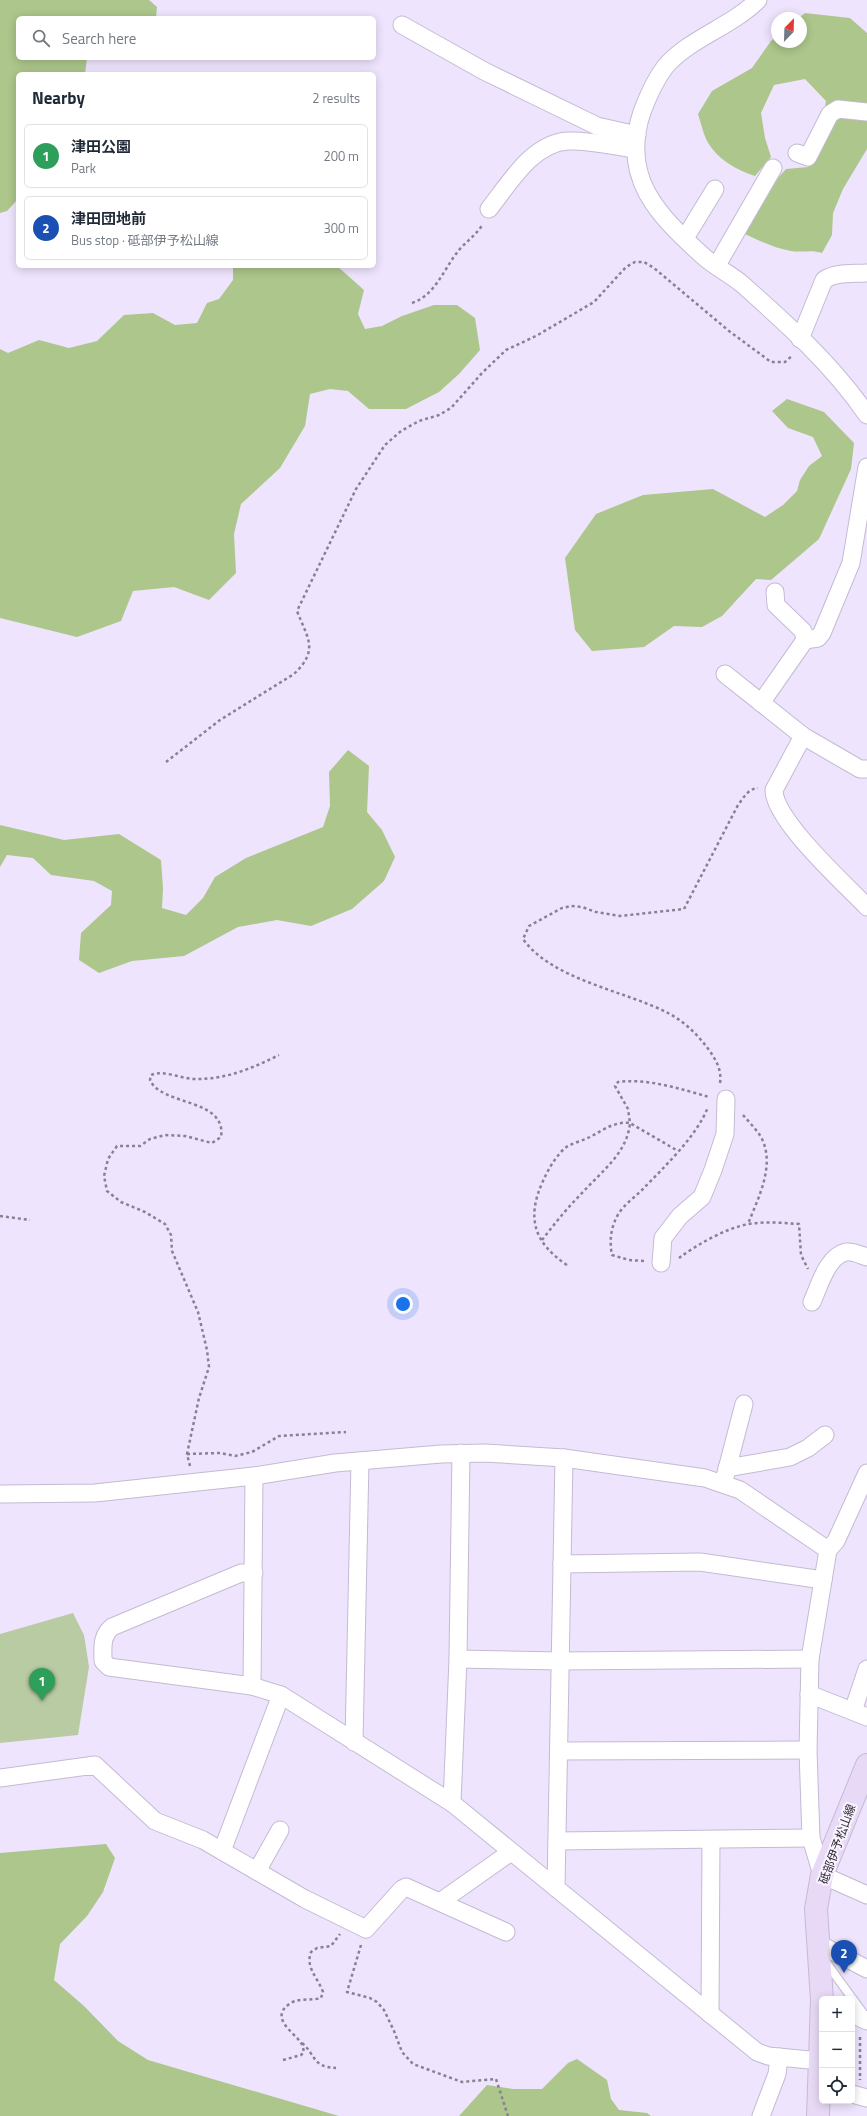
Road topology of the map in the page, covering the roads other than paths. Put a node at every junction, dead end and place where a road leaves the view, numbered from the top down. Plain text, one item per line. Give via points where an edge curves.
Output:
1 (758, 0) edge
2 (402, 25) dead end
3 (867, 112) edge
4 (636, 142) junction
5 (797, 153) dead end
6 (773, 168) dead end
7 (715, 190) dead end
8 (489, 209) road end
9 (685, 238) junction
10 (717, 265) junction
11 (867, 273) edge
12 (803, 342) junction
13 (867, 415) edge
14 (867, 467) edge
15 (775, 592) dead end
16 (805, 640) junction
17 (726, 674) dead end
18 (761, 703) junction
19 (803, 736) junction
20 (867, 769) edge
21 (867, 907) edge
22 (723, 1098) road end
23 (867, 1257) edge
24 (661, 1263) dead end
25 (812, 1302) dead end
26 (744, 1404) dead end
27 (825, 1435) dead end
28 (461, 1453) junction
29 (564, 1458) junction
30 (360, 1461) junction
31 (867, 1473) edge
32 (254, 1476) junction
33 (725, 1476) junction
34 (0, 1494) edge
35 (828, 1550) junction
36 (562, 1564) junction
37 (254, 1573) junction
38 (823, 1580) junction
39 (458, 1659) junction
40 (810, 1659) junction
41 (560, 1661) junction
42 (867, 1669) edge
43 (252, 1686) junction
44 (809, 1694) junction
45 (281, 1695) junction
46 (860, 1714) edge
47 (354, 1742) junction
48 (808, 1750) junction
49 (559, 1751) junction
50 (867, 1765) edge
51 (0, 1778) edge
52 (452, 1803) junction
53 (280, 1830) dead end
54 (811, 1838) junction
55 (711, 1840) junction
56 (557, 1841) junction
57 (222, 1851) junction
58 (511, 1852) junction
59 (257, 1871) junction
60 (822, 1875) junction
61 (556, 1888) junction
62 (867, 1895) edge
63 (440, 1902) junction
64 (506, 1932) dead end
65 (819, 1949) junction
66 (867, 1969) edge
67 (822, 1996) edge
68 (710, 2014) junction
69 (861, 2018) edge
70 (779, 2057) junction
71 (819, 2061) edge
72 (819, 2104) edge
73 (761, 2116) edge
74 (818, 2116) edge

1 - 4 street via 740,15 678,54 666,66 650,93
2 - 4 street via 484,71 597,126
3 - 5 street via 838,109 830,114 808,157
4 - 8 street via 566,141 546,148 528,160
4 - 9 street via 636,165 643,186 665,219
6 - 10 street
7 - 9 street
9 - 10 street
10 - 12 street via 735,277
11 - 12 street via 842,274 824,280
12 - 13 street via 831,368 852,392
14 - 16 street via 851,562 822,633 818,638
15 - 16 street via 776,605 803,631
16 - 18 street
17 - 18 street
18 - 19 street
19 - 20 street via 860,769
19 - 21 street via 774,790 774,796 782,814 794,830
22 - 24 street via 725,1134 713,1170 702,1197 680,1216 663,1238
23 - 25 street via 848,1251 839,1254 828,1269
26 - 33 street
27 - 33 street via 790,1457
28 - 29 street
28 - 30 street
28 - 39 street
29 - 33 street via 705,1478
29 - 36 street
30 - 32 street
30 - 47 street
31 - 35 street via 836,1541
32 - 34 street via 95,1493
32 - 37 street
33 - 35 street via 740,1490
35 - 38 street
36 - 38 street via 700,1562
36 - 41 street
37 - 43 street
37 - 43 street via 241,1573 112,1627 106,1632 103,1640 103,1662 109,1667
38 - 40 street
39 - 41 street
39 - 52 street
40 - 41 street
40 - 44 street
41 - 49 street
42 - 46 street
43 - 45 street
44 - 46 street
44 - 48 street
45 - 47 street
45 - 57 street
47 - 52 street
48 - 49 street
48 - 54 street
49 - 56 street
50 - 60 main road, 砥部伊予松山線
51 - 57 street via 94,1765 155,1821 191,1834
52 - 58 street
53 - 59 street
54 - 55 street
54 - 60 street
55 - 56 street
55 - 68 street
56 - 61 street
57 - 59 street
58 - 61 street
58 - 63 street
59 - 63 street via 359,1927 406,1887
60 - 62 street
60 - 65 main road, 砥部伊予松山線 via 816,1909
61 - 68 street
63 - 64 street
65 - 66 street
65 - 67 main road, 砥部伊予松山線
65 - 69 lane
68 - 70 street via 757,2052
70 - 71 street
70 - 73 street via 777,2074
72 - 74 main road, 砥部伊予松山線

